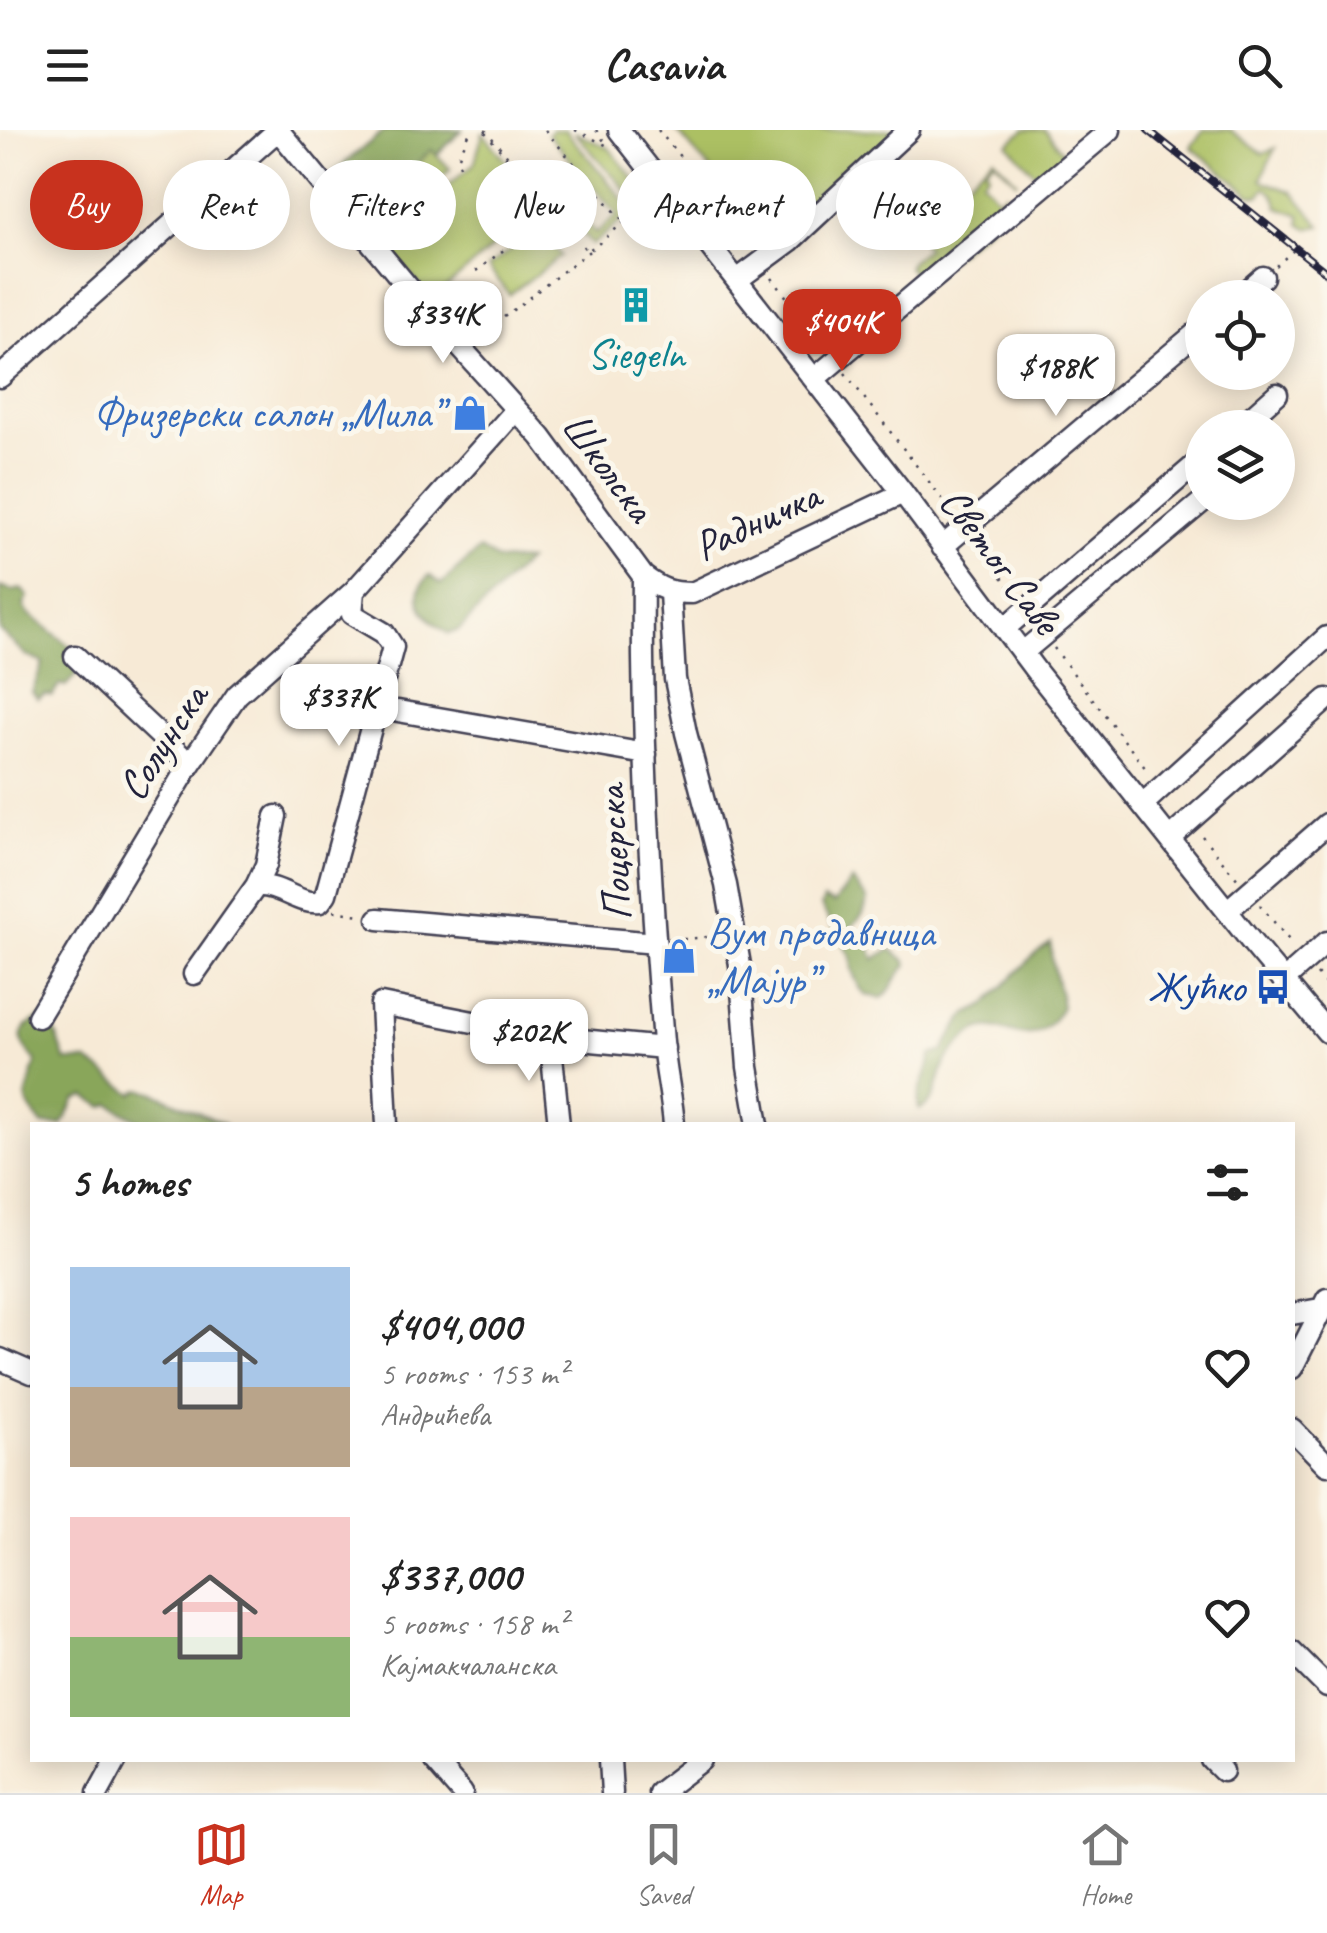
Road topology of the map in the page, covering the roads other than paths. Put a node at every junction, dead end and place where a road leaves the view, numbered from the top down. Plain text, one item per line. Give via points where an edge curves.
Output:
1 (278, 130) edge
2 (909, 130) edge
3 (1110, 130) edge
4 (614, 138) edge
5 (1264, 277) road end
6 (737, 280) junction
7 (1261, 280) edge
8 (1185, 342) edge
9 (0, 376) edge
10 (814, 379) junction
11 (1277, 394) dead end
12 (516, 410) junction
13 (1259, 410) edge
14 (1185, 475) edge
15 (902, 493) junction
16 (1185, 516) edge
17 (942, 547) junction
18 (643, 576) junction
19 (354, 591) junction
20 (670, 594) junction
21 (1004, 629) junction
22 (1327, 637) edge
23 (1022, 652) junction
24 (75, 656) dead end
25 (1327, 699) edge
26 (398, 711) dead end
27 (646, 754) junction
28 (190, 764) junction
29 (1143, 804) junction
30 (276, 816) dead end
31 (1327, 824) edge
32 (1170, 838) junction
33 (256, 886) junction
34 (1227, 911) junction
35 (378, 919) road end
36 (656, 942) junction
37 (1327, 942) edge
38 (194, 974) dead end
39 (1283, 982) junction
40 (38, 1018) dead end
41 (1327, 1032) edge
42 (550, 1037) junction
43 (664, 1048) junction
44 (387, 1122) edge
45 (558, 1122) edge
46 (674, 1122) edge
47 (757, 1122) edge
48 (1324, 1304) edge
49 (1295, 1313) edge
50 (0, 1358) edge
51 (1295, 1362) edge
52 (30, 1372) edge
53 (1295, 1432) edge
54 (1327, 1465) edge
55 (1295, 1655) edge
56 (1327, 1687) edge
57 (115, 1762) edge
58 (435, 1762) edge
59 (610, 1762) edge
60 (699, 1762) edge
61 (98, 1793) edge
62 (462, 1793) edge
63 (612, 1793) edge
64 (659, 1793) edge

1 - 9 street
1 - 12 street, Школска
2 - 6 street via 790,241
3 - 10 street
4 - 6 street, Светог Саве
5 - 7 street
6 - 10 street, Светог Саве
8 - 17 street
10 - 15 street, Светог Саве
11 - 13 street
12 - 18 street, Школска
12 - 19 street, Солунска
14 - 21 street
15 - 17 street, Светог Саве
15 - 20 street, Радничка via 718,583
16 - 23 street
17 - 21 street, Светог Саве
18 - 20 street, Радничка
18 - 27 street, Поцерска
19 - 28 street, Солунска via 237,696
19 - 33 street via 352,614 384,633 393,647 326,894 311,904
20 - 47 street via 675,679 726,885
21 - 23 street, Светог Саве
22 - 29 street
23 - 29 street, Светог Саве
24 - 28 street
25 - 32 street
26 - 27 street
27 - 36 street, Поцерска
28 - 40 street, Солунска
29 - 32 street, Светог Саве
30 - 33 street
31 - 34 street
32 - 34 street, Светог Саве
33 - 38 street
34 - 39 street, Светог Саве
35 - 36 street
36 - 43 street, Поцерска
37 - 39 street
39 - 41 street, Светог Саве
42 - 43 street
42 - 44 street via 381,1004
42 - 45 street
43 - 46 street, Поцерска
48 - 49 street
48 - 51 street
50 - 52 street
53 - 54 street
55 - 56 street
57 - 61 street
58 - 62 street
59 - 63 street
60 - 64 street

